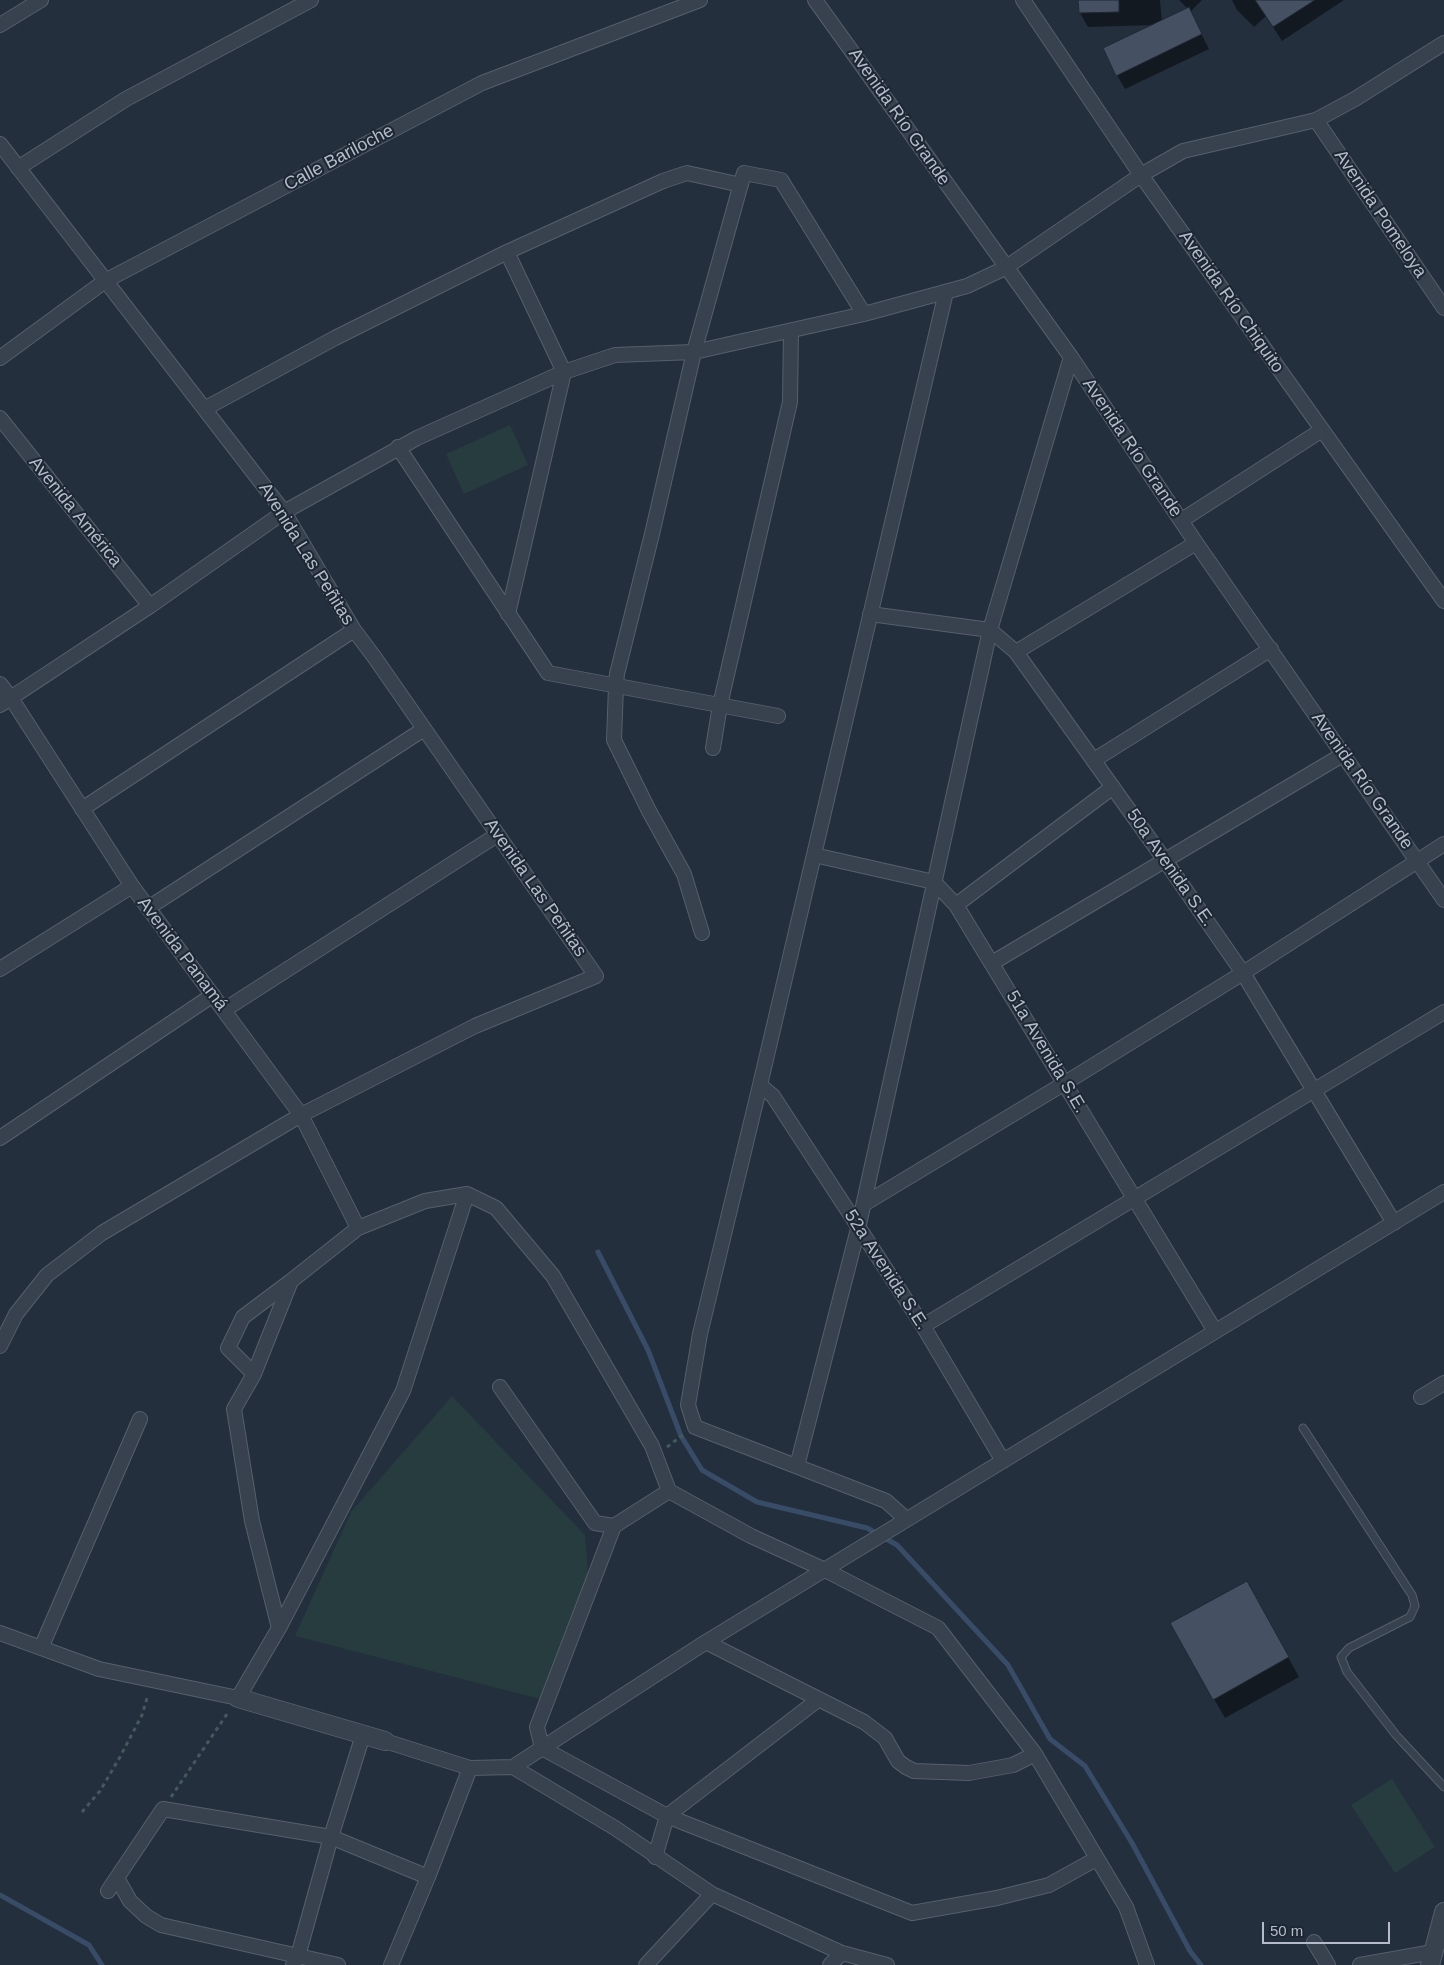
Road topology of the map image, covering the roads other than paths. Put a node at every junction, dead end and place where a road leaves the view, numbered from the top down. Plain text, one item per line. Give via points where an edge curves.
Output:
1 (41, 0) edge
2 (311, 0) edge
3 (700, 0) edge
4 (815, 0) edge
5 (1023, 0) edge
6 (0, 25) edge
7 (1444, 43) edge
8 (1316, 120) junction
9 (0, 144) edge
10 (18, 168) junction
11 (1141, 175) junction
12 (741, 185) junction
13 (507, 252) junction
14 (1005, 268) junction
15 (105, 281) junction
16 (946, 292) junction
17 (1444, 308) edge
18 (864, 314) junction
19 (791, 331) junction
20 (694, 352) junction
21 (1071, 357) junction
22 (0, 358) edge
23 (564, 372) junction
24 (206, 408) junction
25 (0, 418) edge
26 (1322, 430) junction
27 (398, 447) junction
28 (284, 512) junction
29 (1182, 520) junction
30 (1196, 543) junction
31 (1444, 601) edge
32 (150, 606) junction
33 (508, 614) junction
34 (870, 614) junction
35 (354, 630) junction
36 (990, 630) junction
37 (1271, 649) junction
38 (1016, 652) junction
39 (0, 684) edge
40 (616, 686) junction
41 (6, 702) edge
42 (720, 705) junction
43 (778, 716) dead end
44 (424, 729) junction
45 (714, 748) dead end
46 (1344, 754) junction
47 (1094, 760) junction
48 (1113, 787) junction
49 (82, 809) junction
50 (497, 835) junction
51 (1444, 844) edge
52 (814, 855) junction
53 (1164, 859) junction
54 (1417, 862) junction
55 (934, 882) junction
56 (132, 886) junction
57 (1444, 900) edge
58 (956, 905) junction
59 (148, 908) junction
60 (702, 933) dead end
61 (992, 963) junction
62 (0, 969) edge
63 (1243, 973) junction
64 (213, 995) junction
65 (224, 1010) junction
66 (1444, 1012) edge
67 (1065, 1084) junction
68 (760, 1085) junction
69 (1313, 1091) junction
70 (300, 1115) junction
71 (0, 1138) edge
72 (1444, 1192) edge
73 (467, 1194) junction
74 (1136, 1199) junction
75 (864, 1204) junction
76 (1394, 1223) junction
77 (358, 1228) junction
78 (858, 1228) junction
79 (291, 1281) junction
80 (923, 1326) junction
81 (1215, 1331) junction
82 (0, 1346) edge
83 (254, 1374) junction
84 (1444, 1383) edge
85 (500, 1387) dead end
86 (1421, 1397) dead end
87 (140, 1419) dead end
88 (1303, 1428) dead end
89 (1003, 1461) junction
90 (797, 1466) junction
91 (669, 1491) junction
92 (906, 1519) junction
93 (614, 1526) junction
94 (823, 1569) junction
95 (279, 1628) junction
96 (0, 1632) edge
97 (706, 1642) junction
98 (41, 1648) junction
99 (238, 1698) junction
100 (819, 1699) junction
101 (363, 1735) junction
102 (385, 1741) joint
103 (542, 1748) junction
104 (1035, 1754) junction
105 (513, 1766) junction
106 (470, 1768) junction
107 (1444, 1787) edge
108 (667, 1816) junction
109 (331, 1837) junction
110 (655, 1856) junction
111 (1096, 1859) junction
112 (428, 1877) junction
113 (117, 1878) junction
114 (108, 1891) dead end
115 (712, 1894) junction
116 (1444, 1912) edge
117 (1314, 1942) dead end
118 (842, 1953) junction
119 (1432, 1959) edge
120 (296, 1960) edge
121 (338, 1965) edge
122 (391, 1965) edge
123 (646, 1965) edge
124 (830, 1965) edge
125 (887, 1965) edge
126 (1146, 1965) edge
127 (1328, 1965) edge
128 (1360, 1965) edge

1 - 6 street
2 - 10 street via 126,100
3 - 15 street, Calle Bariloche via 482,83
4 - 14 street, Avenida Río Grande
5 - 11 street, Avenida Río Chiquito
7 - 8 street via 1355,100
8 - 11 street via 1183,150
8 - 17 street, Avenida Pomeloya
9 - 10 street, Avenida Las Peñitas
10 - 15 street, Avenida Las Peñitas
11 - 14 street
11 - 26 street, Avenida Río Chiquito
12 - 13 street via 687,174 663,181
12 - 18 street via 744,173 781,180
12 - 20 street
13 - 23 street
13 - 24 street via 335,338
14 - 16 street
14 - 21 street, Avenida Río Grande
15 - 22 street, Calle Bariloche
15 - 24 street, Avenida Las Peñitas
16 - 18 street
16 - 34 street
18 - 19 street
19 - 20 street
19 - 42 street via 790,402
20 - 23 street via 615,356
20 - 40 street
21 - 29 street, Avenida Río Grande
21 - 36 street
23 - 27 street
23 - 33 street
24 - 28 street, Avenida Las Peñitas
25 - 32 street, Avenida América
26 - 29 street
26 - 31 street, Avenida Río Chiquito
27 - 28 street
27 - 33 street
28 - 32 street
28 - 35 street, Avenida Las Peñitas
29 - 30 street, Avenida Río Grande
30 - 37 street, Avenida Río Grande
30 - 38 street
32 - 41 street
33 - 40 street via 548,673
34 - 36 street
34 - 52 street
35 - 44 street, Avenida Las Peñitas
35 - 49 street
36 - 38 street, 50a Avenida S.E.
36 - 55 street
37 - 46 street, Avenida Río Grande
37 - 47 street
38 - 47 street, 50a Avenida S.E.
39 - 41 street, Avenida Panamá
40 - 42 street
40 - 60 street via 614,740 684,874
41 - 49 street, Avenida Panamá
42 - 43 street
42 - 45 street
44 - 50 street, Avenida Las Peñitas
44 - 59 street
46 - 53 street
46 - 54 street, Avenida Río Grande
47 - 48 street, 50a Avenida S.E.
48 - 53 street, 50a Avenida S.E.
48 - 58 street
49 - 56 street, Avenida Panamá
50 - 65 street
50 - 70 street, Avenida Las Peñitas via 596,976 476,1026
51 - 54 street
52 - 55 street
52 - 68 street
53 - 61 street
53 - 63 street, 50a Avenida S.E.
54 - 57 street, Avenida Río Grande
54 - 63 street
55 - 58 street, 51a Avenida S.E.
55 - 75 street
56 - 59 street, Avenida Panamá
56 - 62 street
58 - 61 street, 51a Avenida S.E.
59 - 64 street, Avenida Panamá
61 - 67 street, 51a Avenida S.E.
63 - 67 street
63 - 69 street, 50a Avenida S.E.
64 - 65 street, Avenida Panamá
64 - 71 street
65 - 70 street, Avenida Panamá
66 - 69 street
67 - 74 street, 51a Avenida S.E.
67 - 75 street
68 - 78 street, 52a Avenida S.E. via 773,1096
68 - 90 street via 700,1334 688,1405 695,1427
69 - 74 street
69 - 76 street, 50a Avenida S.E.
70 - 77 street, Avenida Panamá
70 - 82 street via 102,1233 47,1274 16,1314
72 - 76 street
73 - 77 street via 425,1201
73 - 91 street via 496,1208 553,1276 647,1437
73 - 95 street via 403,1391
74 - 80 street
74 - 81 street, 51a Avenida S.E.
75 - 78 street
76 - 81 street
77 - 79 street
78 - 80 street, 52a Avenida S.E.
78 - 90 street
79 - 83 street
79 - 83 street via 243,1317 228,1348
80 - 89 street, 52a Avenida S.E.
81 - 89 street
83 - 95 street via 234,1409 252,1521
84 - 86 street
85 - 93 street via 595,1523
87 - 98 street
88 - 107 lane via 1412,1595 1415,1606 1410,1617 1349,1648 1341,1657 1347,1672 1396,1735
89 - 92 street
90 - 92 street via 886,1501
91 - 93 street
91 - 94 street via 750,1536
92 - 94 street
93 - 103 street via 537,1727
94 - 97 street
94 - 104 street via 938,1628
95 - 99 street
96 - 98 street
97 - 100 street
97 - 103 street
98 - 99 street via 99,1669
99 - 101 street
100 - 104 street via 864,1722 885,1738 898,1761 914,1771 969,1773 1013,1765
100 - 108 street
101 - 102 street
101 - 109 street
102 - 106 street
103 - 105 street
103 - 108 street
104 - 111 street
105 - 106 street
105 - 110 street
106 - 112 street
108 - 110 street
108 - 111 street via 912,1913 1049,1885
109 - 112 street
109 - 113 street via 163,1809
109 - 120 street
110 - 115 street
111 - 126 street via 1126,1907
112 - 122 street
113 - 114 street
113 - 120 street via 130,1901 160,1925
115 - 118 street
115 - 123 street
116 - 119 street
117 - 127 street
118 - 124 street
118 - 125 street
119 - 128 street
120 - 121 street

